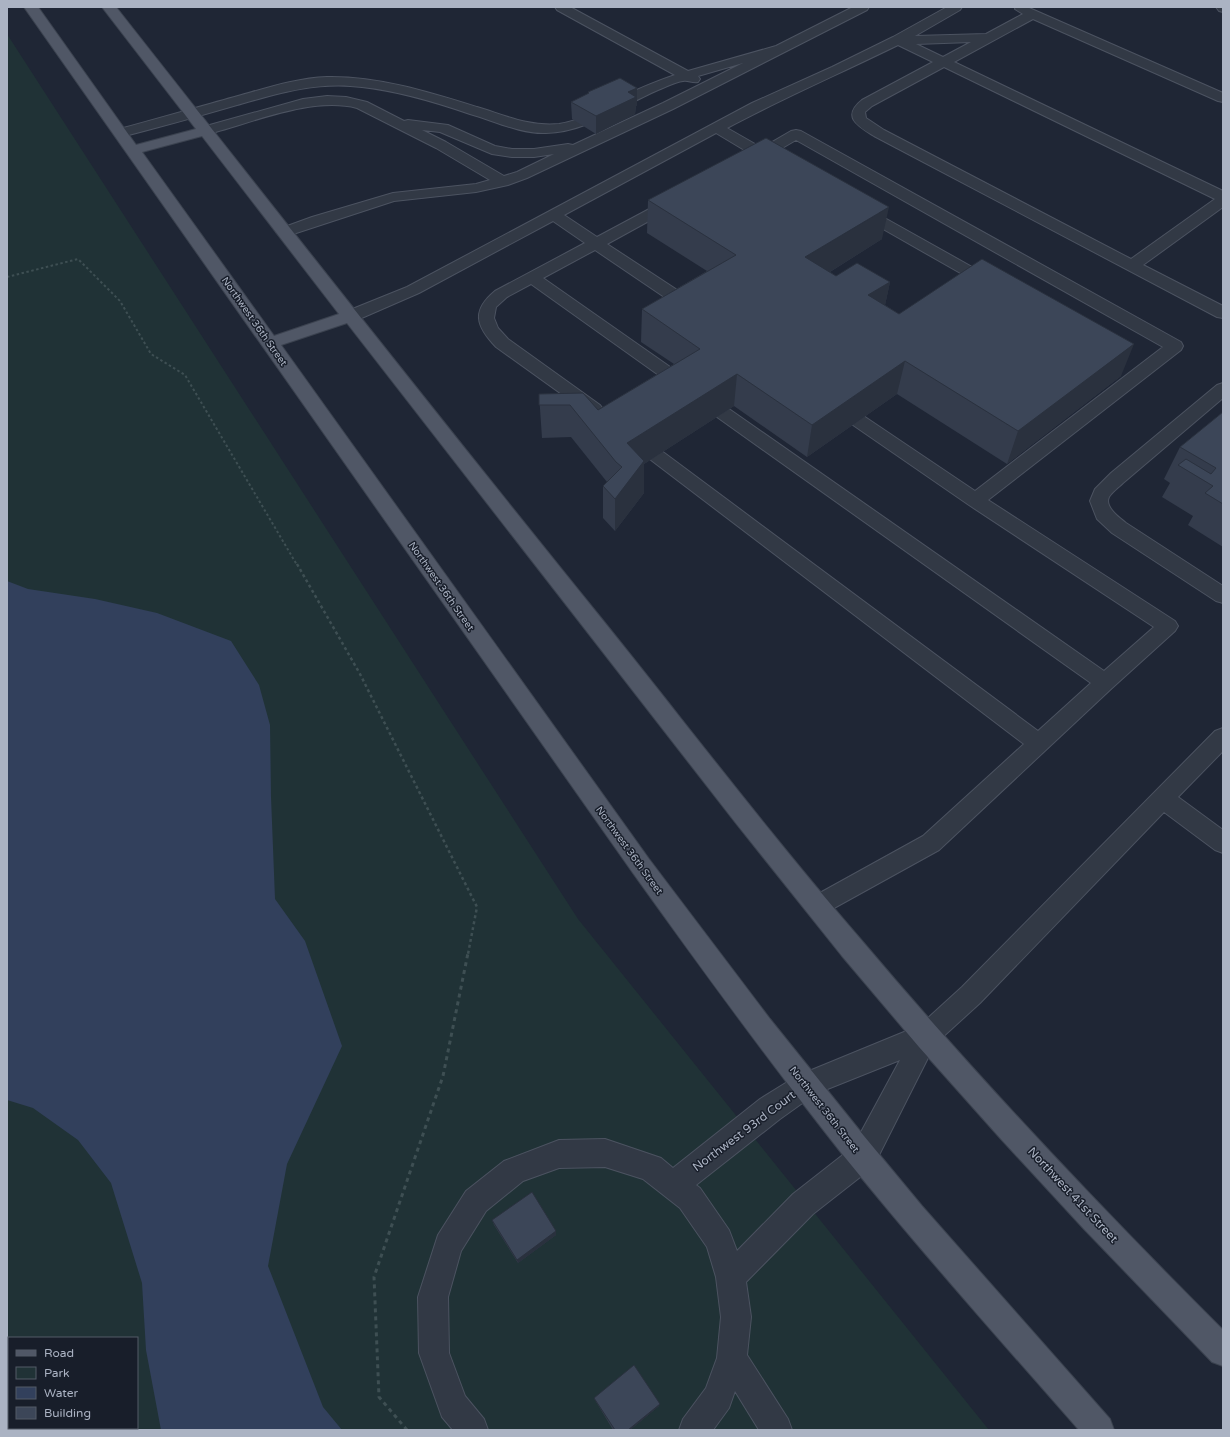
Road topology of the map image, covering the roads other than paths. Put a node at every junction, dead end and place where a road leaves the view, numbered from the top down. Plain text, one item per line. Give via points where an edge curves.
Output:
1 (31, 7) edge
2 (109, 7) edge
3 (561, 7) edge
4 (863, 7) edge
5 (956, 7) edge
6 (1016, 7) edge
7 (1033, 14) junction
8 (989, 38) junction
9 (898, 40) junction
10 (776, 50) junction
11 (943, 62) junction
12 (686, 75) junction
13 (706, 86) junction
14 (1223, 98) edge
15 (191, 113) junction
16 (396, 122) junction
17 (717, 128) junction
18 (204, 131) junction
19 (121, 133) junction
20 (584, 146) junction
21 (133, 150) junction
22 (761, 154) junction
23 (742, 165) edge
24 (787, 169) edge
25 (503, 182) junction
26 (686, 195) edge
27 (1223, 199) edge
28 (847, 202) edge
29 (554, 215) junction
30 (284, 232) junction
31 (596, 244) junction
32 (1132, 265) junction
33 (532, 278) junction
34 (1002, 291) edge
35 (691, 307) edge
36 (1223, 313) edge
37 (351, 316) junction
38 (270, 344) junction
39 (687, 388) edge
40 (1223, 388) edge
41 (723, 414) edge
42 (608, 420) edge
43 (859, 421) edge
44 (657, 456) edge
45 (975, 500) junction
46 (1223, 596) edge
47 (1105, 682) junction
48 (1223, 737) edge
49 (1039, 743) junction
50 (1163, 798) junction
51 (1223, 843) edge
52 (817, 906) junction
53 (926, 1036) junction
54 (806, 1085) junction
55 (863, 1157) junction
56 (673, 1185) junction
57 (731, 1277) junction
58 (1223, 1351) edge
59 (732, 1358) junction
60 (473, 1430) edge
61 (694, 1430) edge
62 (777, 1430) edge
63 (1099, 1430) edge

1 - 19 main road, Northwest 36th Street
2 - 15 main road
3 - 12 lane
4 - 10 lane
5 - 9 lane
6 - 7 lane
7 - 8 lane
7 - 14 lane
8 - 9 lane
8 - 11 lane
9 - 11 lane
9 - 17 lane via 777,96
10 - 12 lane
10 - 13 lane
11 - 27 lane
11 - 32 lane via 860,108 860,119 879,133
12 - 13 lane
12 - 15 lane via 654,87 579,123 546,129 528,127 402,91 342,81 294,85
13 - 20 lane
15 - 18 main road
15 - 19 lane
16 - 18 lane via 362,105 327,100 290,106
16 - 20 lane via 443,128 486,148 512,153 534,153
16 - 25 lane
17 - 22 lane
17 - 29 lane
18 - 21 main road
18 - 30 main road
19 - 21 main road, Northwest 36th Street
20 - 25 lane via 547,165
21 - 38 main road, Northwest 36th Street
22 - 23 lane
22 - 24 lane
22 - 45 lane via 796,134 1174,346 1136,366
25 - 30 lane via 451,192 393,197
26 - 31 lane
27 - 32 lane
28 - 34 lane
29 - 31 lane
29 - 37 lane via 413,290
30 - 37 main road
31 - 33 lane
31 - 35 lane
32 - 36 lane
33 - 39 lane
33 - 42 lane via 493,300 486,314 491,331 502,343
37 - 38 main road
37 - 52 main road
38 - 54 main road, Northwest 36th Street via 646,872
40 - 46 lane via 1117,478 1098,501 1104,514 1119,528
41 - 47 lane
43 - 45 lane
44 - 49 lane
45 - 47 lane via 1168,626
47 - 49 lane
48 - 50 lane
49 - 52 lane via 931,843
50 - 51 lane
50 - 53 lane via 971,995
52 - 53 main road
53 - 54 street, Northwest 93rd Court
53 - 55 street
53 - 58 main road, Northwest 41st Street via 1091,1216
54 - 55 main road, Northwest 36th Street
54 - 56 street, Northwest 93rd Court
55 - 57 street via 803,1204
55 - 63 main road
56 - 57 street via 690,1198 719,1240
56 - 60 street via 651,1168 605,1153 559,1154 514,1170 476,1201 448,1245 433,1297 434,1353 453,1406
57 - 59 street via 736,1317
59 - 61 street via 718,1397
59 - 62 street

